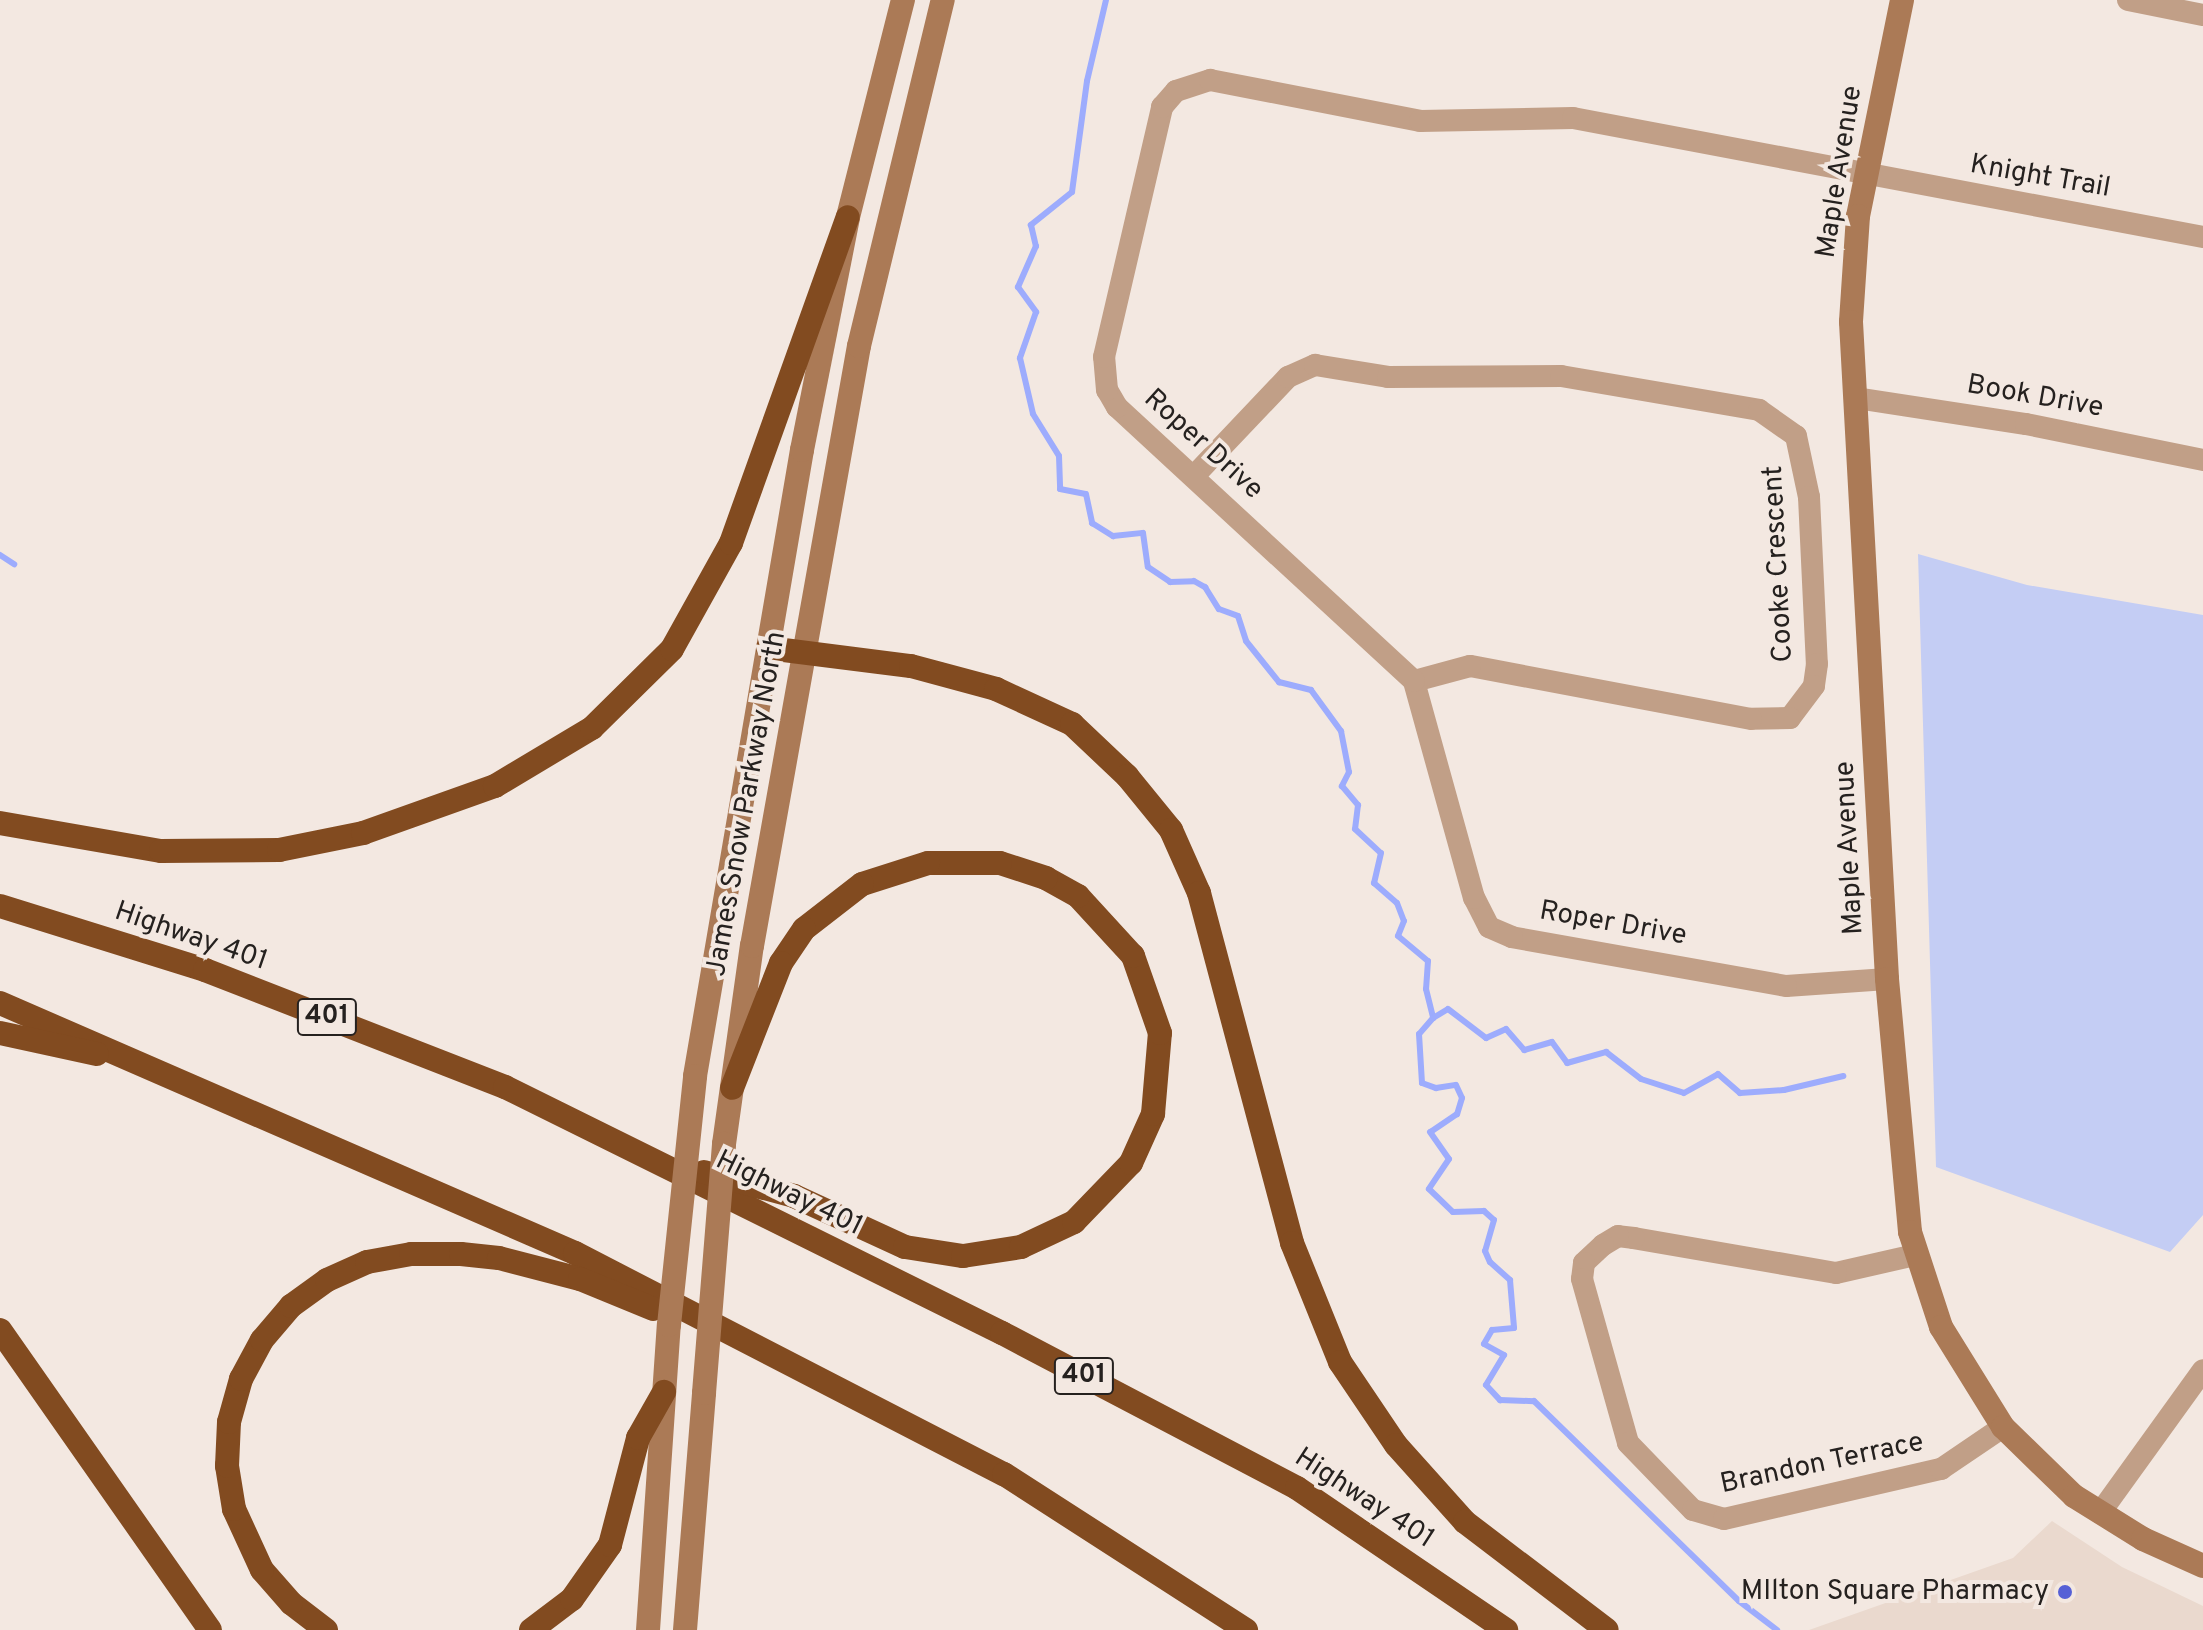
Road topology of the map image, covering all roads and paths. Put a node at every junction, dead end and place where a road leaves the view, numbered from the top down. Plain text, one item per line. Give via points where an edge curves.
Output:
1 (903, 0) edge
2 (943, 0) edge
3 (1902, 0) edge
4 (2128, 0) edge
5 (2203, 15) edge
6 (1866, 175) junction
7 (848, 217) junction
8 (2203, 237) edge
9 (1856, 398) junction
10 (2203, 460) edge
11 (1194, 476) junction
12 (768, 648) junction
13 (802, 652) junction
14 (1414, 681) junction
15 (0, 823) edge
16 (0, 906) edge
17 (1887, 979) junction
18 (0, 1003) edge
19 (0, 1033) edge
20 (135, 1059) junction
21 (732, 1088) junction
22 (644, 1155) junction
23 (1915, 1255) junction
24 (0, 1330) edge
25 (2203, 1370) edge
26 (809, 1374) junction
27 (664, 1392) junction
28 (2003, 1427) junction
29 (2100, 1513) junction
30 (2203, 1566) edge
31 (210, 1630) edge
32 (326, 1630) edge
33 (531, 1630) edge
34 (648, 1630) edge
35 (685, 1630) edge
36 (1246, 1630) edge
37 (1506, 1630) edge
38 (1607, 1630) edge

1 - 7 main road, James Snow Parkway North
2 - 13 main road, James Snow Parkway North via 859,346
3 - 6 main road, Maple Avenue
4 - 5 street
6 - 8 street, Knight Trail
6 - 9 main road, Maple Avenue via 1851,322
6 - 11 street, Roper Drive via 1573,118 1420,121 1197,80 1176,91 1162,107 1103,376 1117,407
7 - 12 main road, James Snow Parkway North
7 - 15 highway via 731,543 672,649 592,728 495,786 363,833 279,850 161,851
9 - 10 street, Book Drive via 2026,424
9 - 17 main road, Maple Avenue
11 - 14 street, Roper Drive
11 - 14 street, Cooke Crescent via 1288,377 1315,365 1388,377 1561,376 1759,410 1796,436 1809,497 1817,664 1808,699 1790,718 1751,719 1470,666
12 - 13 highway
12 - 27 main road, James Snow Parkway North, bridge via 695,1076
13 - 21 main road, James Snow Parkway North
13 - 38 highway via 911,666 996,689 1072,724 1127,776 1171,830 1199,893 1287,1228 1340,1362 1396,1445 1465,1522
14 - 17 street, Roper Drive via 1474,898 1489,927 1512,937 1786,986
16 - 22 highway, Highway 401 / 401 via 205,970 505,1087
17 - 23 main road, Maple Avenue
18 - 20 highway
19 - 20 highway
20 - 26 highway via 575,1253
21 - 22 highway via 781,963 804,929 862,884 928,863 1000,863 1046,878 1078,896 1133,956 1160,1033 1156,1100 1131,1163 1074,1222 1021,1247 963,1256 905,1247 794,1196
21 - 35 main road, James Snow Parkway North, bridge
22 - 37 highway, Highway 401 / 401 via 1297,1488
23 - 28 main road, Maple Avenue via 1941,1327
23 - 28 street, Brandon Terrace via 1836,1273 1618,1236 1603,1245 1584,1263 1582,1279 1628,1443 1693,1510 1724,1519 1941,1469
24 - 31 highway
25 - 29 street
26 - 32 highway via 580,1279 499,1258 411,1254 367,1262 327,1280 291,1306 251,1359 234,1400 227,1444 234,1509 250,1551 275,1587
26 - 36 highway via 1004,1474
27 - 33 highway via 638,1438 610,1545 572,1599
27 - 34 main road, James Snow Parkway North
28 - 29 main road, Maple Avenue via 2049,1475
29 - 30 main road, Maple Avenue

